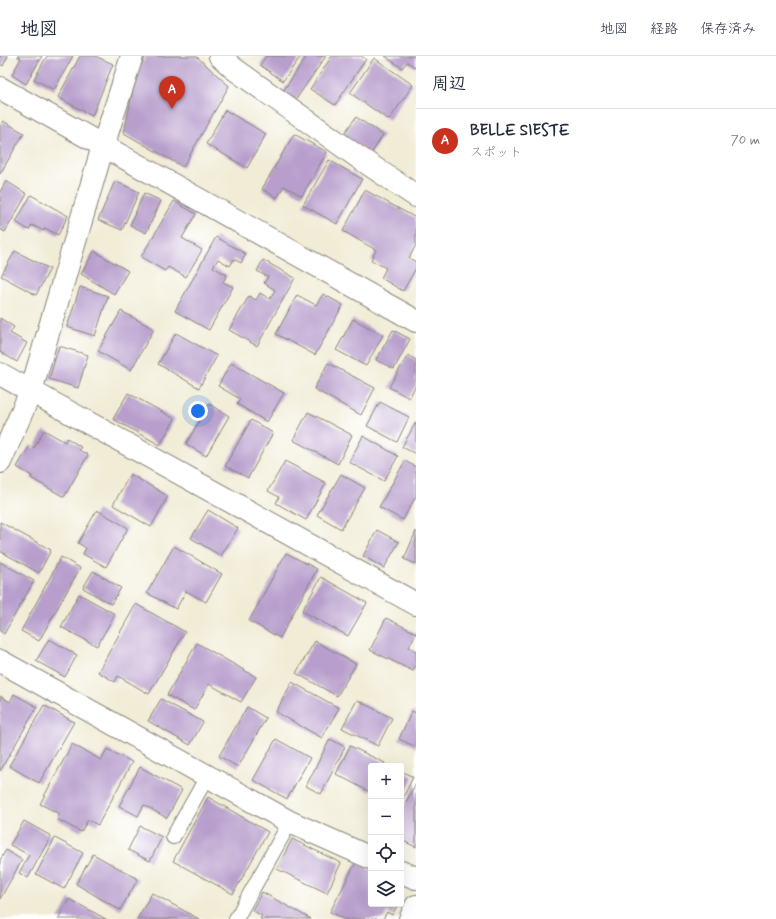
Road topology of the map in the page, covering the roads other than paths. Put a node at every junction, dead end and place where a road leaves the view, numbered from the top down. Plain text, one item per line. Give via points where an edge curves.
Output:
1 (132, 56) edge
2 (220, 56) edge
3 (0, 88) edge
4 (103, 146) junction
5 (416, 196) edge
6 (416, 321) edge
7 (0, 374) edge
8 (31, 392) junction
9 (0, 462) edge
10 (416, 604) edge
11 (0, 662) edge
12 (207, 777) junction
13 (290, 822) junction
14 (174, 837) dead end
15 (368, 857) edge
16 (404, 873) edge
17 (416, 878) edge
18 (416, 906) edge
19 (236, 919) edge
20 (410, 919) edge

1 - 4 street
2 - 5 street via 233,68
3 - 4 street
4 - 6 street
4 - 8 street
7 - 8 street
8 - 9 street
8 - 10 street
11 - 12 street
12 - 13 street
12 - 14 lane
13 - 15 street
13 - 19 lane
16 - 17 street
18 - 20 street

